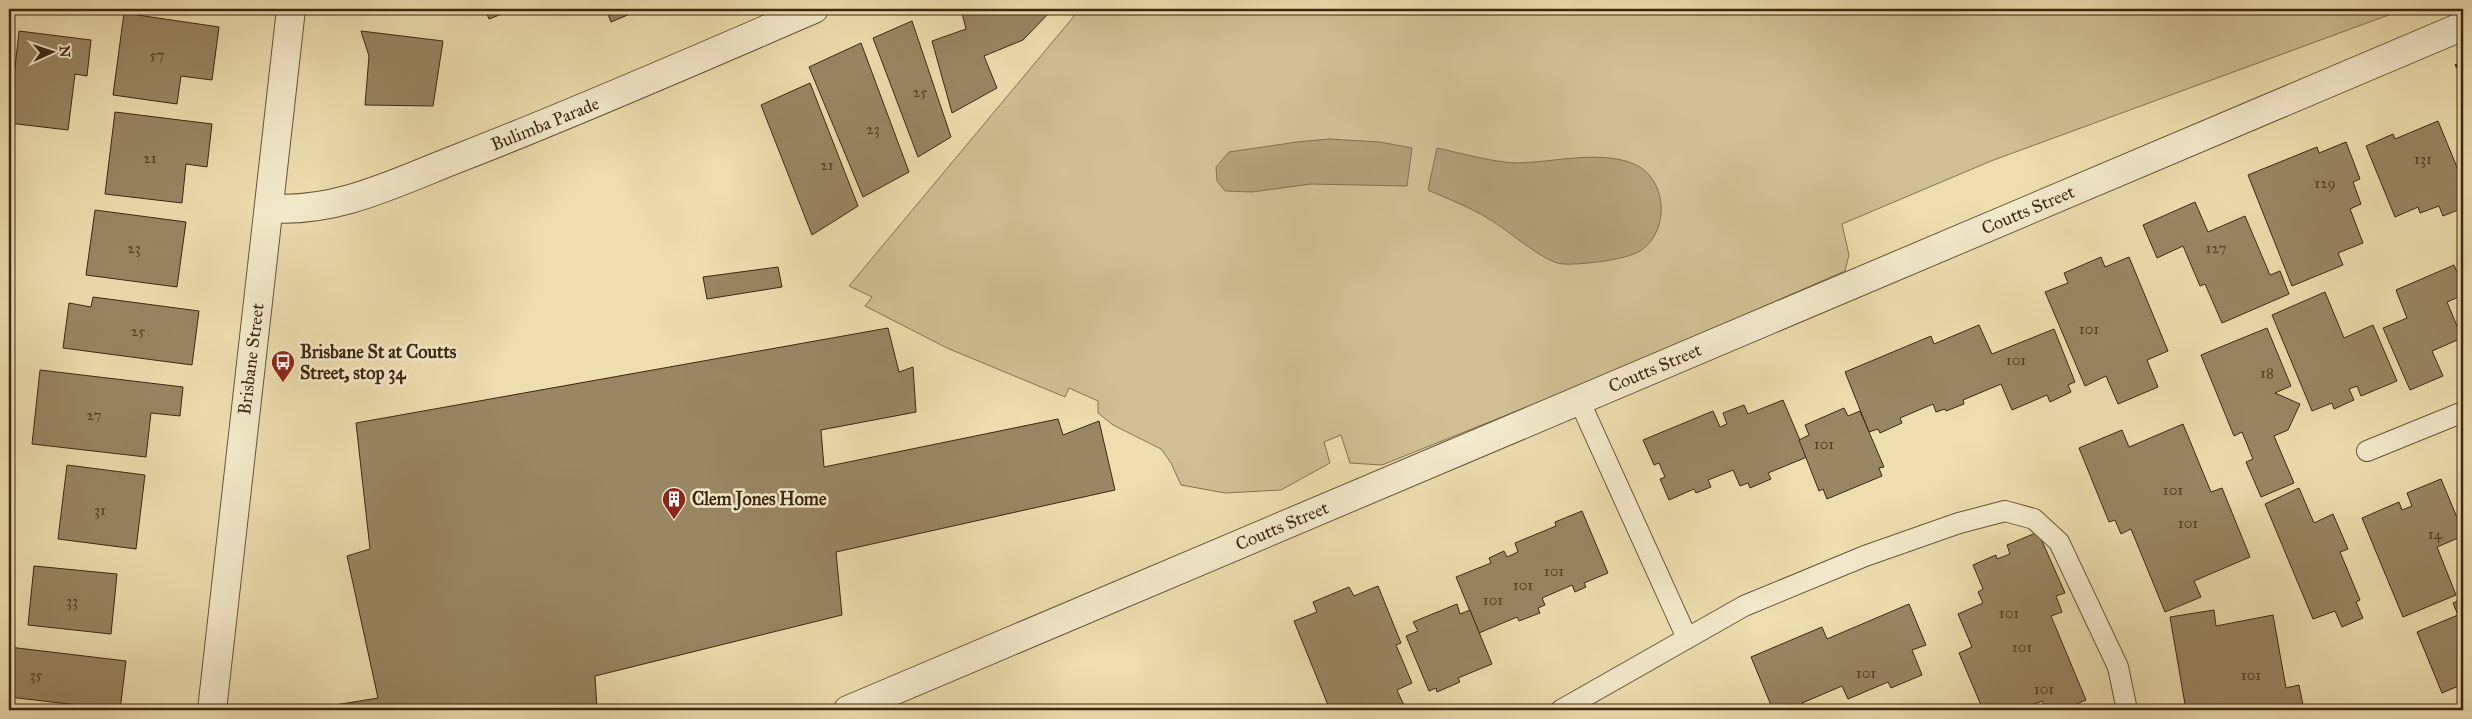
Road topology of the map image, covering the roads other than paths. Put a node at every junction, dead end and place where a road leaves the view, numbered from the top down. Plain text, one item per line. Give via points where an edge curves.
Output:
1 (291, 9) edge
2 (814, 9) edge
3 (2463, 26) edge
4 (269, 208) junction
5 (1579, 400) junction
6 (2463, 412) edge
7 (2368, 451) dead end
8 (1687, 638) junction
9 (212, 710) edge
10 (848, 710) edge
11 (1561, 710) edge
12 (2127, 710) edge

1 - 4 street, Brisbane Street
2 - 4 street, Bulimba Parade via 573,114 341,203 294,210
3 - 5 street, Coutts Street
4 - 9 street, Brisbane Street
5 - 8 lane
5 - 10 street, Coutts Street
6 - 7 lane
8 - 11 lane
8 - 12 lane via 1744,606 1865,556 1959,523 2005,511 2034,519 2059,542 2118,668

